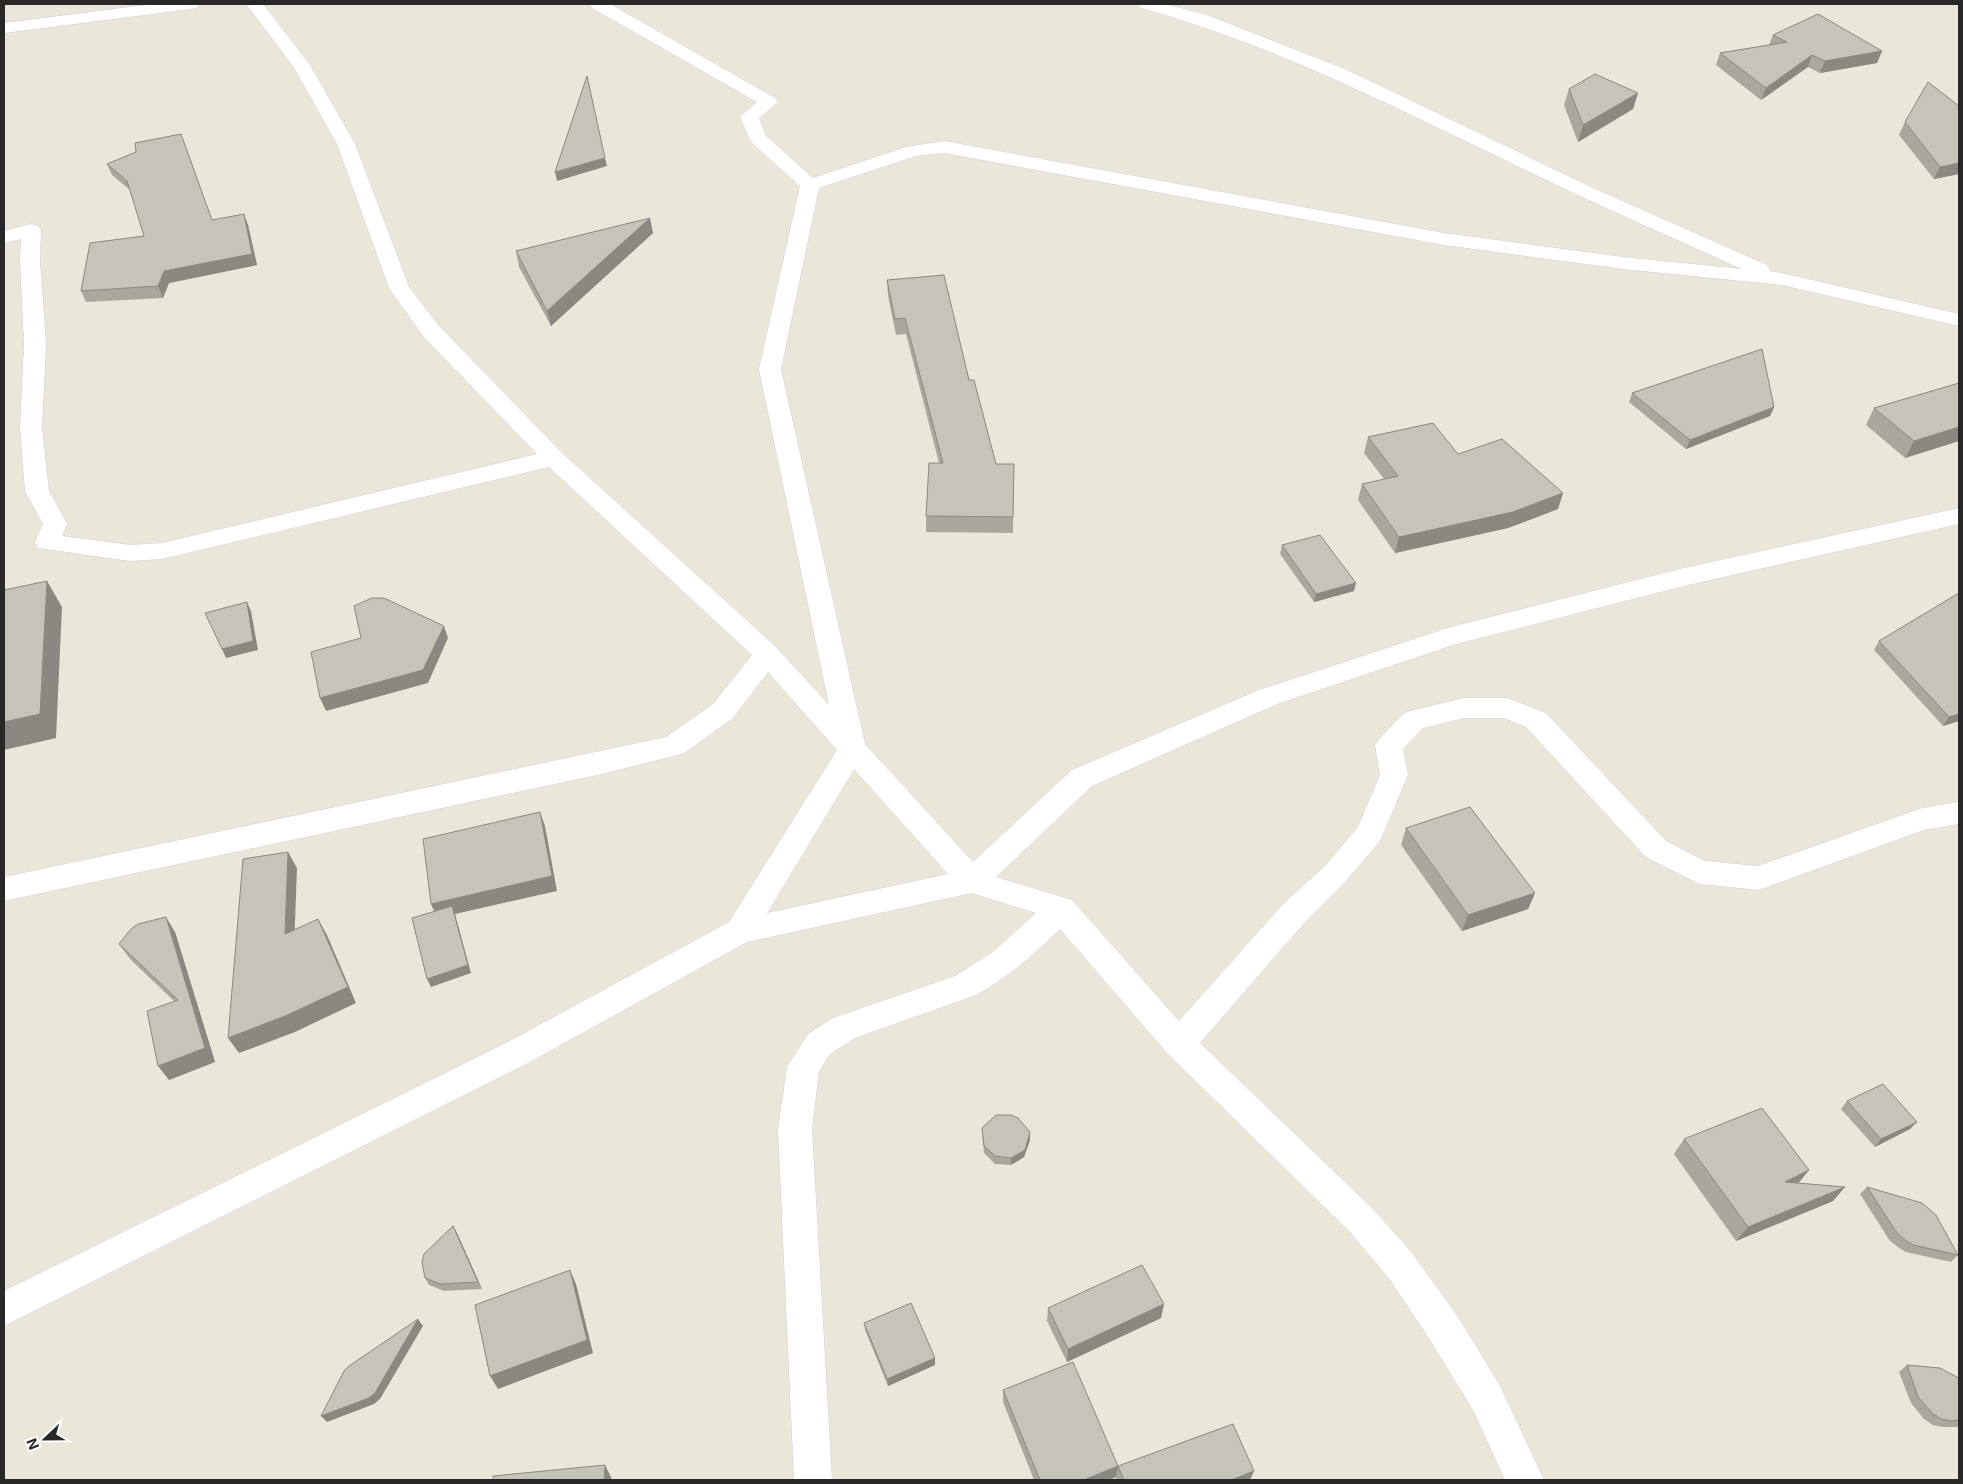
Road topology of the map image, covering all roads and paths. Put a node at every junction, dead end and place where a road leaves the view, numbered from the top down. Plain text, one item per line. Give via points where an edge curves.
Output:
1 (191, 4) edge
2 (254, 4) edge
3 (598, 4) edge
4 (1147, 4) edge
5 (4, 28) edge
6 (810, 185) junction
7 (4, 237) edge
8 (1782, 279) junction
9 (1959, 320) edge
10 (554, 458) junction
11 (1959, 516) edge
12 (767, 654) junction
13 (852, 749) junction
14 (1959, 812) edge
15 (972, 881) junction
16 (4, 889) edge
17 (1061, 908) junction
18 (740, 932) junction
19 (1179, 1044) junction
20 (4, 1309) edge
21 (813, 1480) edge
22 (1525, 1480) edge

1 - 5 street
2 - 10 street via 301,65 346,144 400,288 431,331
3 - 6 street via 769,102 749,117 758,138
4 - 8 street via 1201,20 1339,73 1586,192
6 - 8 street via 913,152 944,147 1444,239 1623,264
6 - 13 street via 770,369
7 - 10 street via 31,230 35,344 31,428 37,491 55,524 47,542 130,553 162,551
8 - 9 street
10 - 12 street
11 - 15 street via 1684,577 1451,636 1268,698 1082,778
12 - 13 street
12 - 16 street via 723,711 674,746
13 - 15 street
13 - 18 street
14 - 19 street via 1922,819 1759,878 1700,872 1656,849 1536,720 1507,708 1464,708 1414,720 1389,746 1394,776 1370,833 1335,874 1294,913
15 - 17 street
15 - 18 street
17 - 19 street
17 - 21 street via 983,977 844,1028 818,1044 803,1067 795,1129
18 - 20 street via 517,1053
19 - 22 street via 1361,1220 1400,1265 1444,1327 1486,1397

